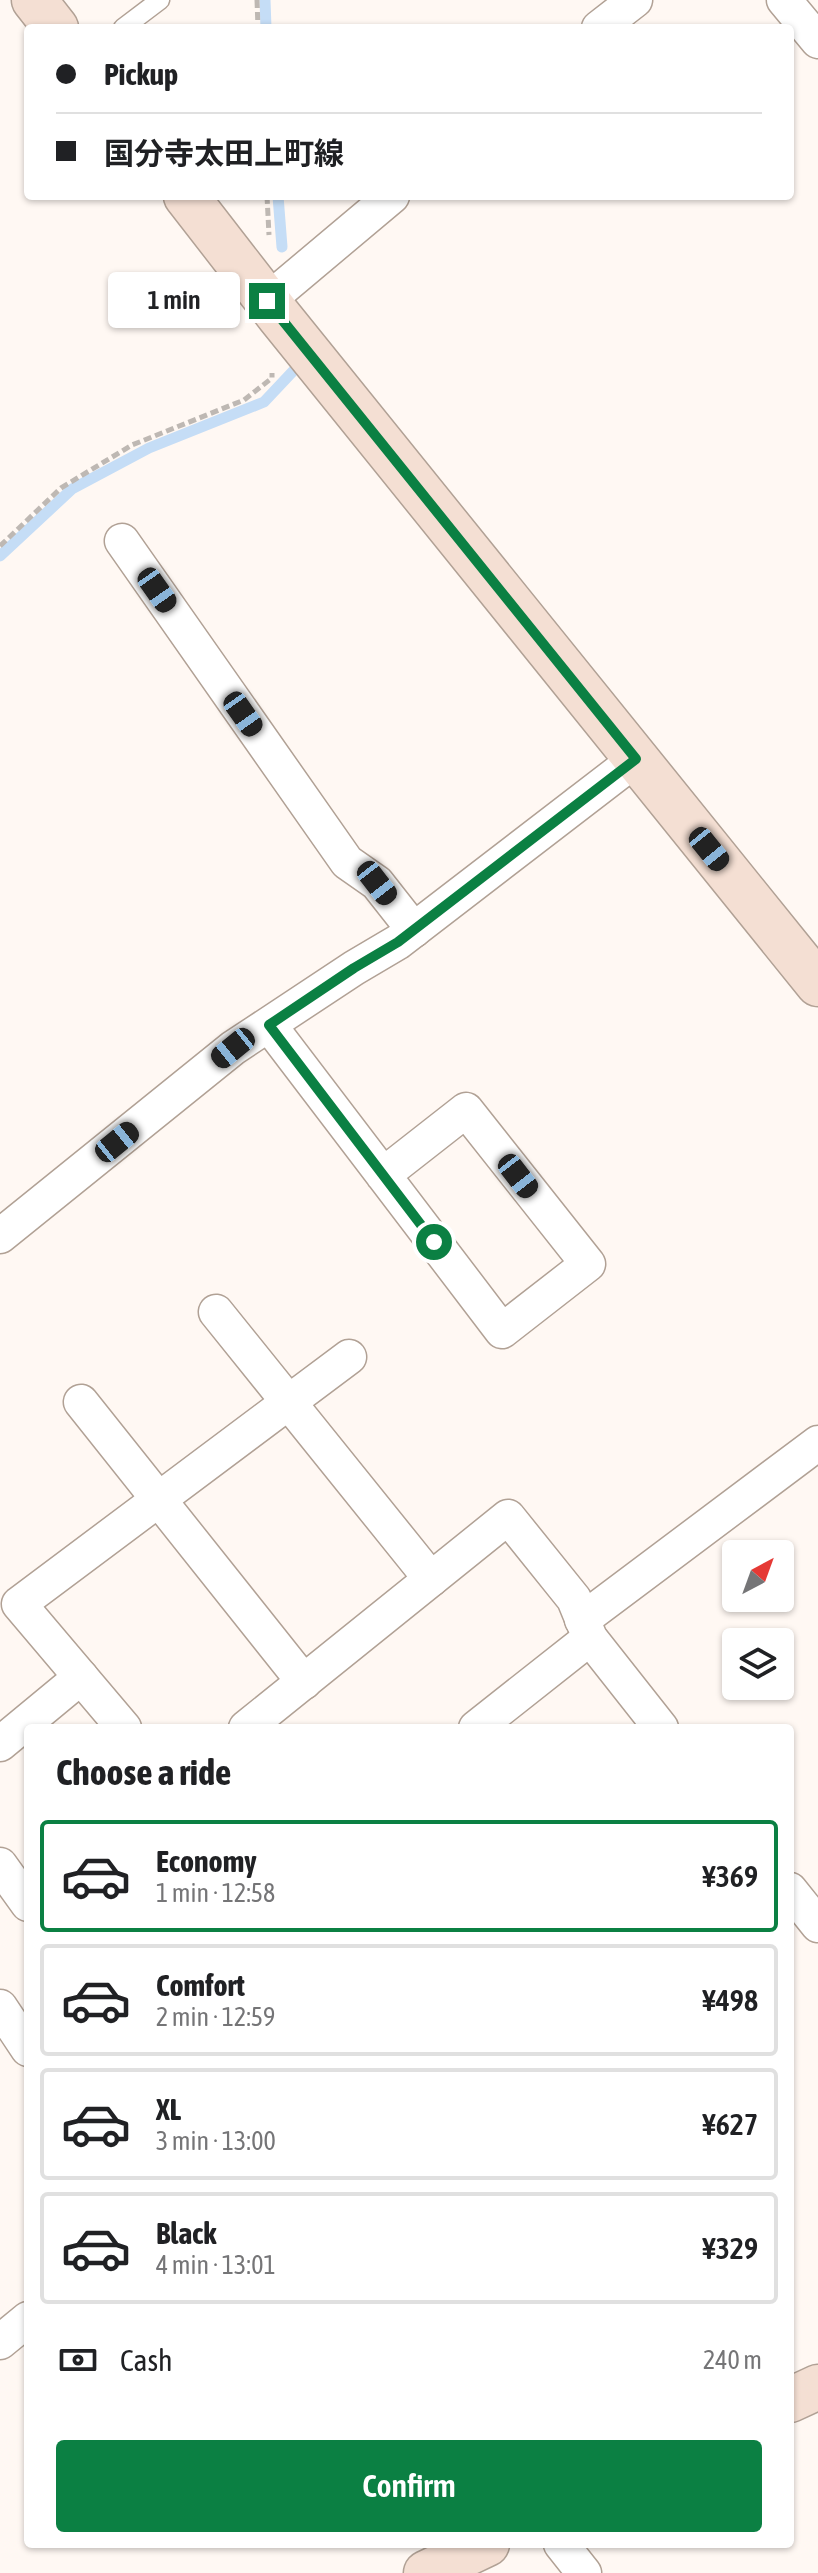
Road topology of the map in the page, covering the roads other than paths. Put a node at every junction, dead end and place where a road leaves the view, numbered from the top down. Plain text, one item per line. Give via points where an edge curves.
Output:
1 (34, 0) edge
2 (160, 0) edge
3 (635, 0) edge
4 (784, 0) edge
5 (53, 24) edge
6 (128, 24) edge
7 (604, 24) edge
8 (818, 41) edge
9 (189, 200) edge
10 (388, 200) edge
11 (273, 308) junction
12 (122, 541) dead end
13 (636, 759) junction
14 (414, 930) junction
15 (818, 984) edge
16 (269, 1025) junction
17 (383, 1175) junction
18 (0, 1236) edge
19 (216, 1312) dead end
20 (349, 1357) dead end
21 (81, 1402) dead end
22 (289, 1402) junction
23 (818, 1443) edge
24 (157, 1500) junction
25 (431, 1579) junction
26 (586, 1629) junction
27 (81, 1677) junction
28 (304, 1682) junction
29 (24, 1724) edge
30 (24, 1724) edge
31 (121, 1724) edge
32 (251, 1724) edge
33 (480, 1724) edge
34 (658, 1724) edge
35 (0, 1744) edge
36 (0, 1865) edge
37 (794, 1895) edge
38 (24, 1898) edge
39 (818, 1925) edge
40 (0, 2007) edge
41 (20, 2046) edge
42 (24, 2322) edge
43 (0, 2342) edge
44 (818, 2387) edge
45 (794, 2398) edge
46 (479, 2548) edge
47 (564, 2548) edge
48 (426, 2573) edge
49 (584, 2573) edge

1 - 5 main road
2 - 6 lane
3 - 7 street
4 - 8 street
9 - 11 main road
10 - 11 street
11 - 13 main road
12 - 14 street via 347,862 377,883
13 - 14 street
13 - 15 main road
14 - 16 street
16 - 17 street
16 - 18 street via 233,1048
17 - 17 street via 502,1331 588,1264 466,1110
19 - 22 street
20 - 22 street
21 - 24 street
22 - 24 street
22 - 25 street
23 - 26 street
24 - 27 street via 19,1604
24 - 28 street
25 - 26 street via 508,1517 574,1599
25 - 28 street
26 - 33 street
26 - 34 street
27 - 29 street
27 - 31 street
28 - 32 street
30 - 35 street
36 - 38 street
37 - 39 street
40 - 41 street
42 - 43 street
44 - 45 main road
46 - 48 main road
47 - 49 street

